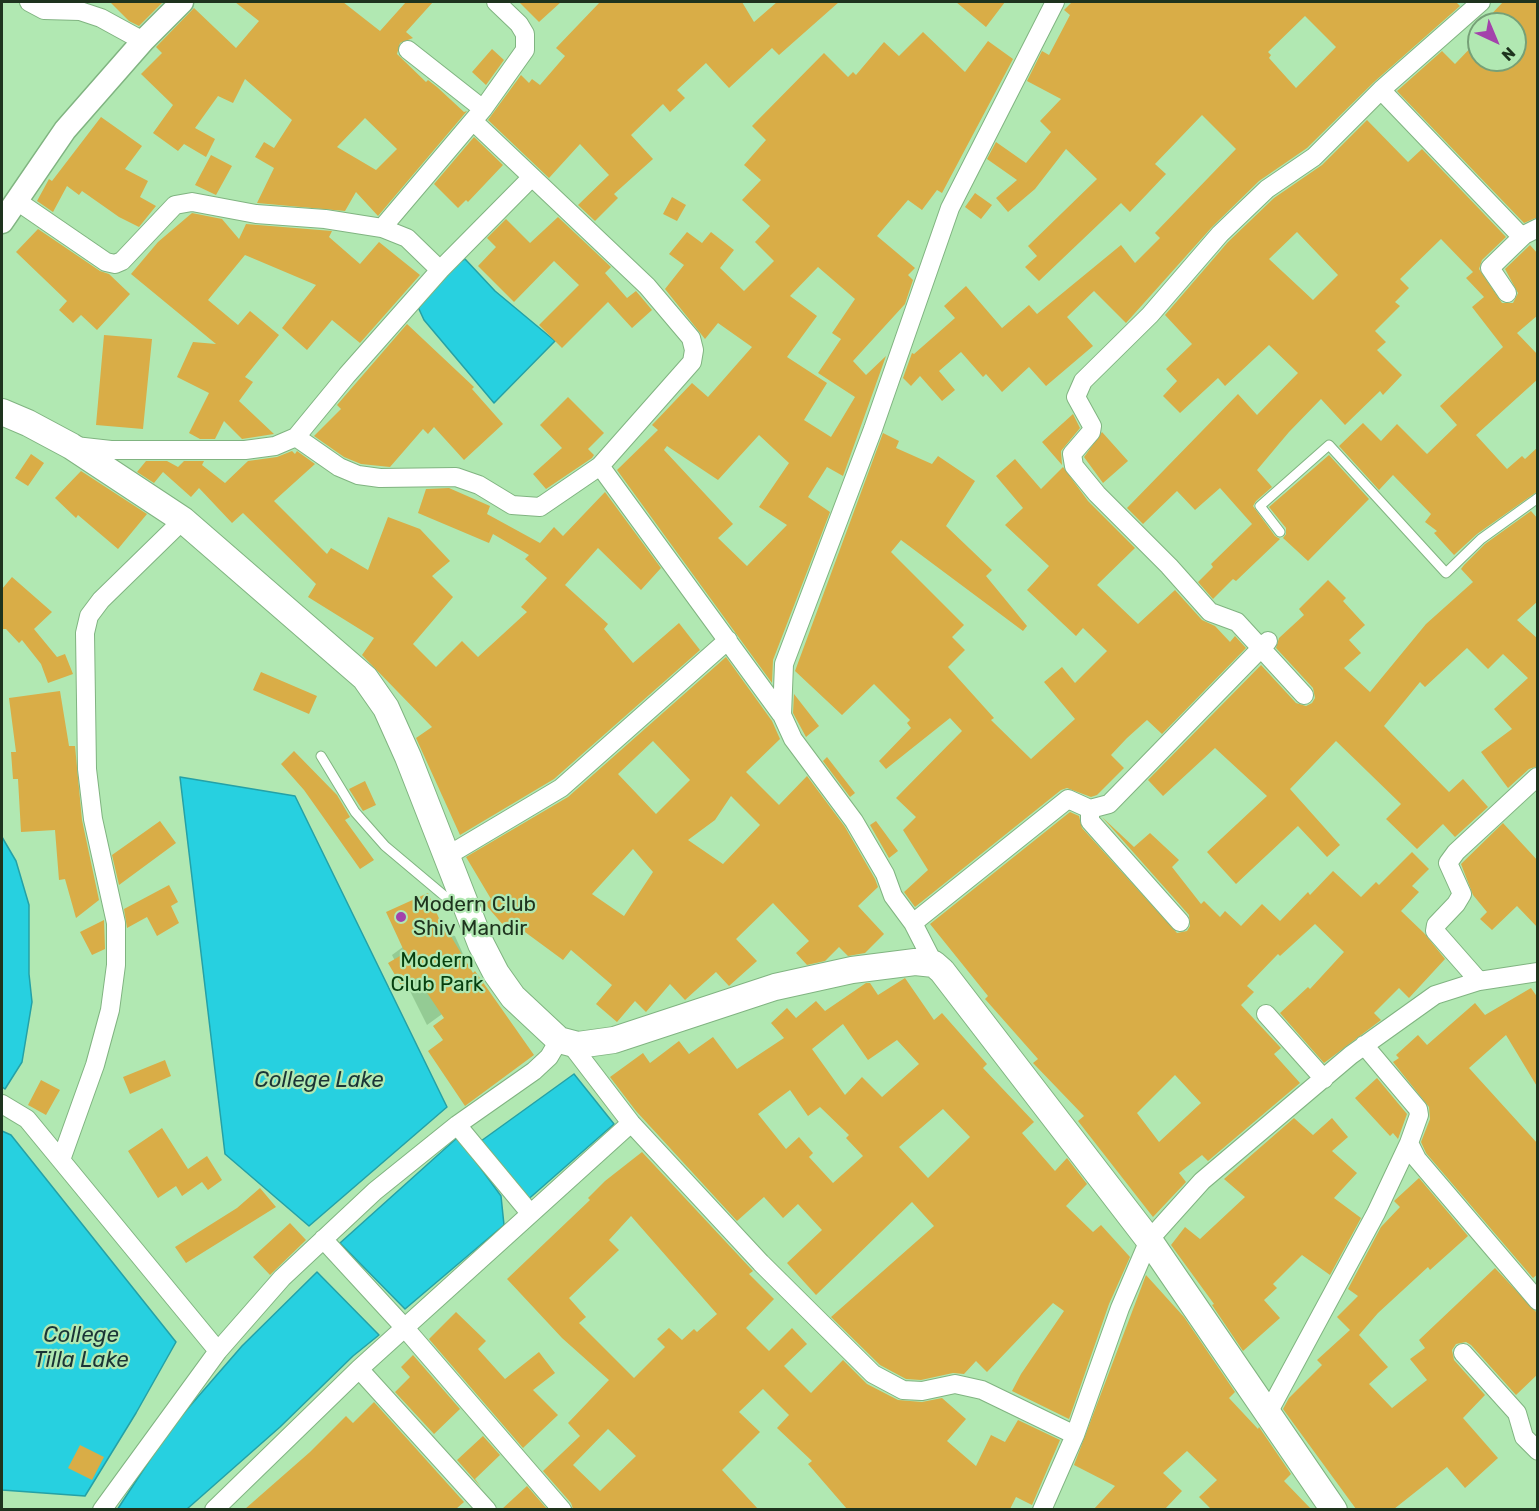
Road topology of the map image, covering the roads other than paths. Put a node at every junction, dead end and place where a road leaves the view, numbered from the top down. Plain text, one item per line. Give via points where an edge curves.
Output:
1 (29, 2) edge
2 (182, 2) edge
3 (496, 2) edge
4 (1055, 2) edge
5 (1481, 2) edge
6 (143, 41) junction
7 (408, 50) dead end
8 (1381, 90) junction
9 (478, 115) junction
10 (531, 178) junction
11 (17, 201) junction
12 (2, 222) edge
13 (382, 228) junction
14 (1531, 232) edge
15 (440, 270) junction
16 (1507, 293) dead end
17 (2, 411) edge
18 (296, 437) junction
19 (71, 446) junction
20 (600, 466) junction
21 (1538, 498) edge
22 (183, 520) junction
23 (1280, 532) dead end
24 (728, 640) junction
25 (1265, 644) junction
26 (1304, 695) dead end
27 (782, 715) junction
28 (321, 756) dead end
29 (1537, 777) edge
30 (1090, 809) junction
31 (447, 856) junction
32 (471, 918) junction
33 (1180, 922) dead end
34 (914, 923) junction
35 (934, 964) junction
36 (1538, 972) edge
37 (1479, 981) junction
38 (1266, 1014) dead end
39 (564, 1041) junction
40 (1364, 1045) junction
41 (1324, 1079) junction
42 (2, 1104) edge
43 (631, 1123) junction
44 (457, 1125) junction
45 (1409, 1143) junction
46 (61, 1160) junction
47 (524, 1206) junction
48 (323, 1239) junction
49 (1149, 1240) junction
50 (1538, 1301) edge
51 (404, 1327) junction
52 (219, 1351) junction
53 (1463, 1353) dead end
54 (359, 1369) junction
55 (1268, 1413) junction
56 (1075, 1435) junction
57 (1538, 1451) edge
58 (102, 1509) edge
59 (214, 1509) edge
60 (486, 1509) edge
61 (562, 1509) edge
62 (1042, 1509) edge
63 (1334, 1509) edge

1 - 6 street via 44,10 80,11 101,18
2 - 6 street
3 - 9 street via 525,34 525,51
4 - 27 street via 950,208 873,429 784,664
5 - 8 street
6 - 11 street via 65,130
7 - 9 street
8 - 14 street via 1513,228
8 - 25 street via 1314,158 1267,189 1220,234 1143,322 1083,381 1076,397 1092,426 1072,454 1074,466 1210,612 1237,622
9 - 10 street
9 - 13 street
10 - 15 street
10 - 20 street via 647,286 691,338 692,362
11 - 12 street
11 - 13 street via 106,262 115,264 175,205 192,202 256,214
13 - 15 street via 407,238
14 - 16 street via 1490,268
15 - 18 street
17 - 19 main road
18 - 19 street via 275,446 245,450 111,450
18 - 20 street via 358,476 456,477 479,485 512,505 532,508 540,507
19 - 22 main road
20 - 24 street
21 - 23 lane via 1481,539 1446,573 1329,445 1260,506
22 - 31 main road via 365,678 391,718
22 - 46 street via 101,600 89,616 85,633 87,769 93,819 116,923 116,964 110,1010 95,1065
24 - 27 street
24 - 31 street via 561,788
25 - 26 street
25 - 30 street via 1109,804
27 - 34 street via 793,739 854,821 885,874 893,896
28 - 32 lane via 355,812 385,846
29 - 37 street via 1448,863 1462,894 1435,931
30 - 33 street via 1090,821
30 - 34 street via 1068,799
31 - 32 main road
32 - 39 main road via 507,989 533,1018
34 - 35 street
35 - 39 main road via 915,962 852,970 775,987 614,1040 578,1045
35 - 49 main road
36 - 37 street
37 - 40 street via 1435,995
38 - 41 street
39 - 43 street
39 - 44 street via 534,1071
40 - 41 street
40 - 45 street via 1418,1109
41 - 49 street via 1202,1181
42 - 46 street via 27,1119
43 - 47 street
43 - 56 street via 761,1263 873,1374 903,1390 955,1384 982,1390
44 - 47 street
44 - 48 street
45 - 50 street via 1417,1159
45 - 55 street via 1376,1213
46 - 52 street
47 - 51 street
48 - 51 street
48 - 52 street via 282,1278
49 - 55 main road
49 - 56 street
51 - 54 street
51 - 61 street
52 - 58 street
53 - 57 street via 1517,1413 1524,1437
54 - 59 street
54 - 60 street
55 - 63 main road
56 - 62 street

